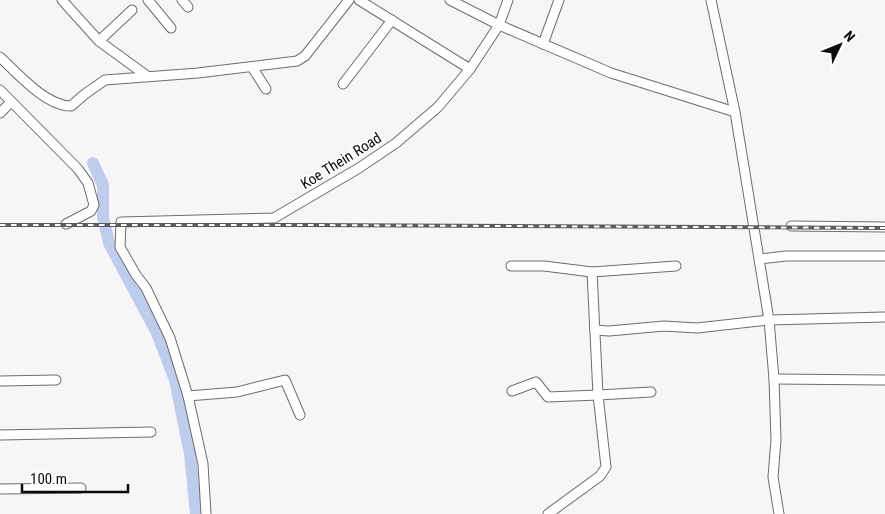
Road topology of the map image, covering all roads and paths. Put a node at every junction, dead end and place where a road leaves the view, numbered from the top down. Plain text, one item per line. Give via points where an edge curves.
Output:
1 (62, 0) edge
2 (148, 0) edge
3 (349, 0) edge
4 (360, 0) edge
5 (450, 0) edge
6 (508, 0) edge
7 (559, 0) edge
8 (711, 0) edge
9 (132, 10) dead end
10 (392, 20) junction
11 (498, 25) junction
12 (171, 28) dead end
13 (99, 41) junction
14 (543, 44) junction
15 (0, 58) edge
16 (252, 67) junction
17 (470, 69) junction
18 (147, 76) junction
19 (343, 84) dead end
20 (0, 90) edge
21 (266, 90) dead end
22 (11, 102) junction
23 (0, 112) edge
24 (735, 112) junction
25 (66, 224) dead end
26 (791, 226) dead end
27 (885, 227) edge
28 (885, 256) edge
29 (760, 259) junction
30 (511, 266) dead end
31 (676, 266) dead end
32 (592, 272) junction
33 (885, 317) edge
34 (769, 320) junction
35 (595, 330) junction
36 (774, 379) junction
37 (56, 380) dead end
38 (885, 380) edge
39 (0, 381) edge
40 (512, 391) dead end
41 (651, 392) dead end
42 (598, 395) junction
43 (188, 396) junction
44 (300, 415) dead end
45 (151, 432) dead end
46 (0, 435) edge
47 (81, 488) dead end
48 (0, 489) edge
49 (206, 514) edge
50 (548, 514) edge
51 (779, 514) edge

1 - 13 street
2 - 12 street
3 - 16 street via 305,56 296,61
4 - 10 street
5 - 11 street
6 - 11 street, Koe Thein Road
7 - 14 street
8 - 24 street
9 - 13 street
10 - 17 street
10 - 19 street
11 - 14 street
11 - 17 street, Koe Thein Road
13 - 18 street
14 - 24 street via 610,73
15 - 18 street via 39,93 62,106 71,106 106,80
16 - 18 street
16 - 21 street
17 - 43 street, Koe Thein Road via 438,107 396,143 274,218 120,222 120,247 162,320
20 - 22 street
22 - 23 street
22 - 25 street via 88,183 94,205 91,211
24 - 29 street
26 - 27 street
28 - 29 street
29 - 34 street
30 - 32 street
31 - 32 street
32 - 35 street
33 - 34 street
34 - 35 street via 697,328 664,326
34 - 36 street
35 - 42 street
36 - 38 street
36 - 51 street via 776,440 773,477
37 - 39 street
40 - 42 street via 536,382 548,397
41 - 42 street
42 - 50 street via 606,467 600,476
43 - 44 street via 237,392 285,380
43 - 49 street via 203,464
45 - 46 street
47 - 48 street

